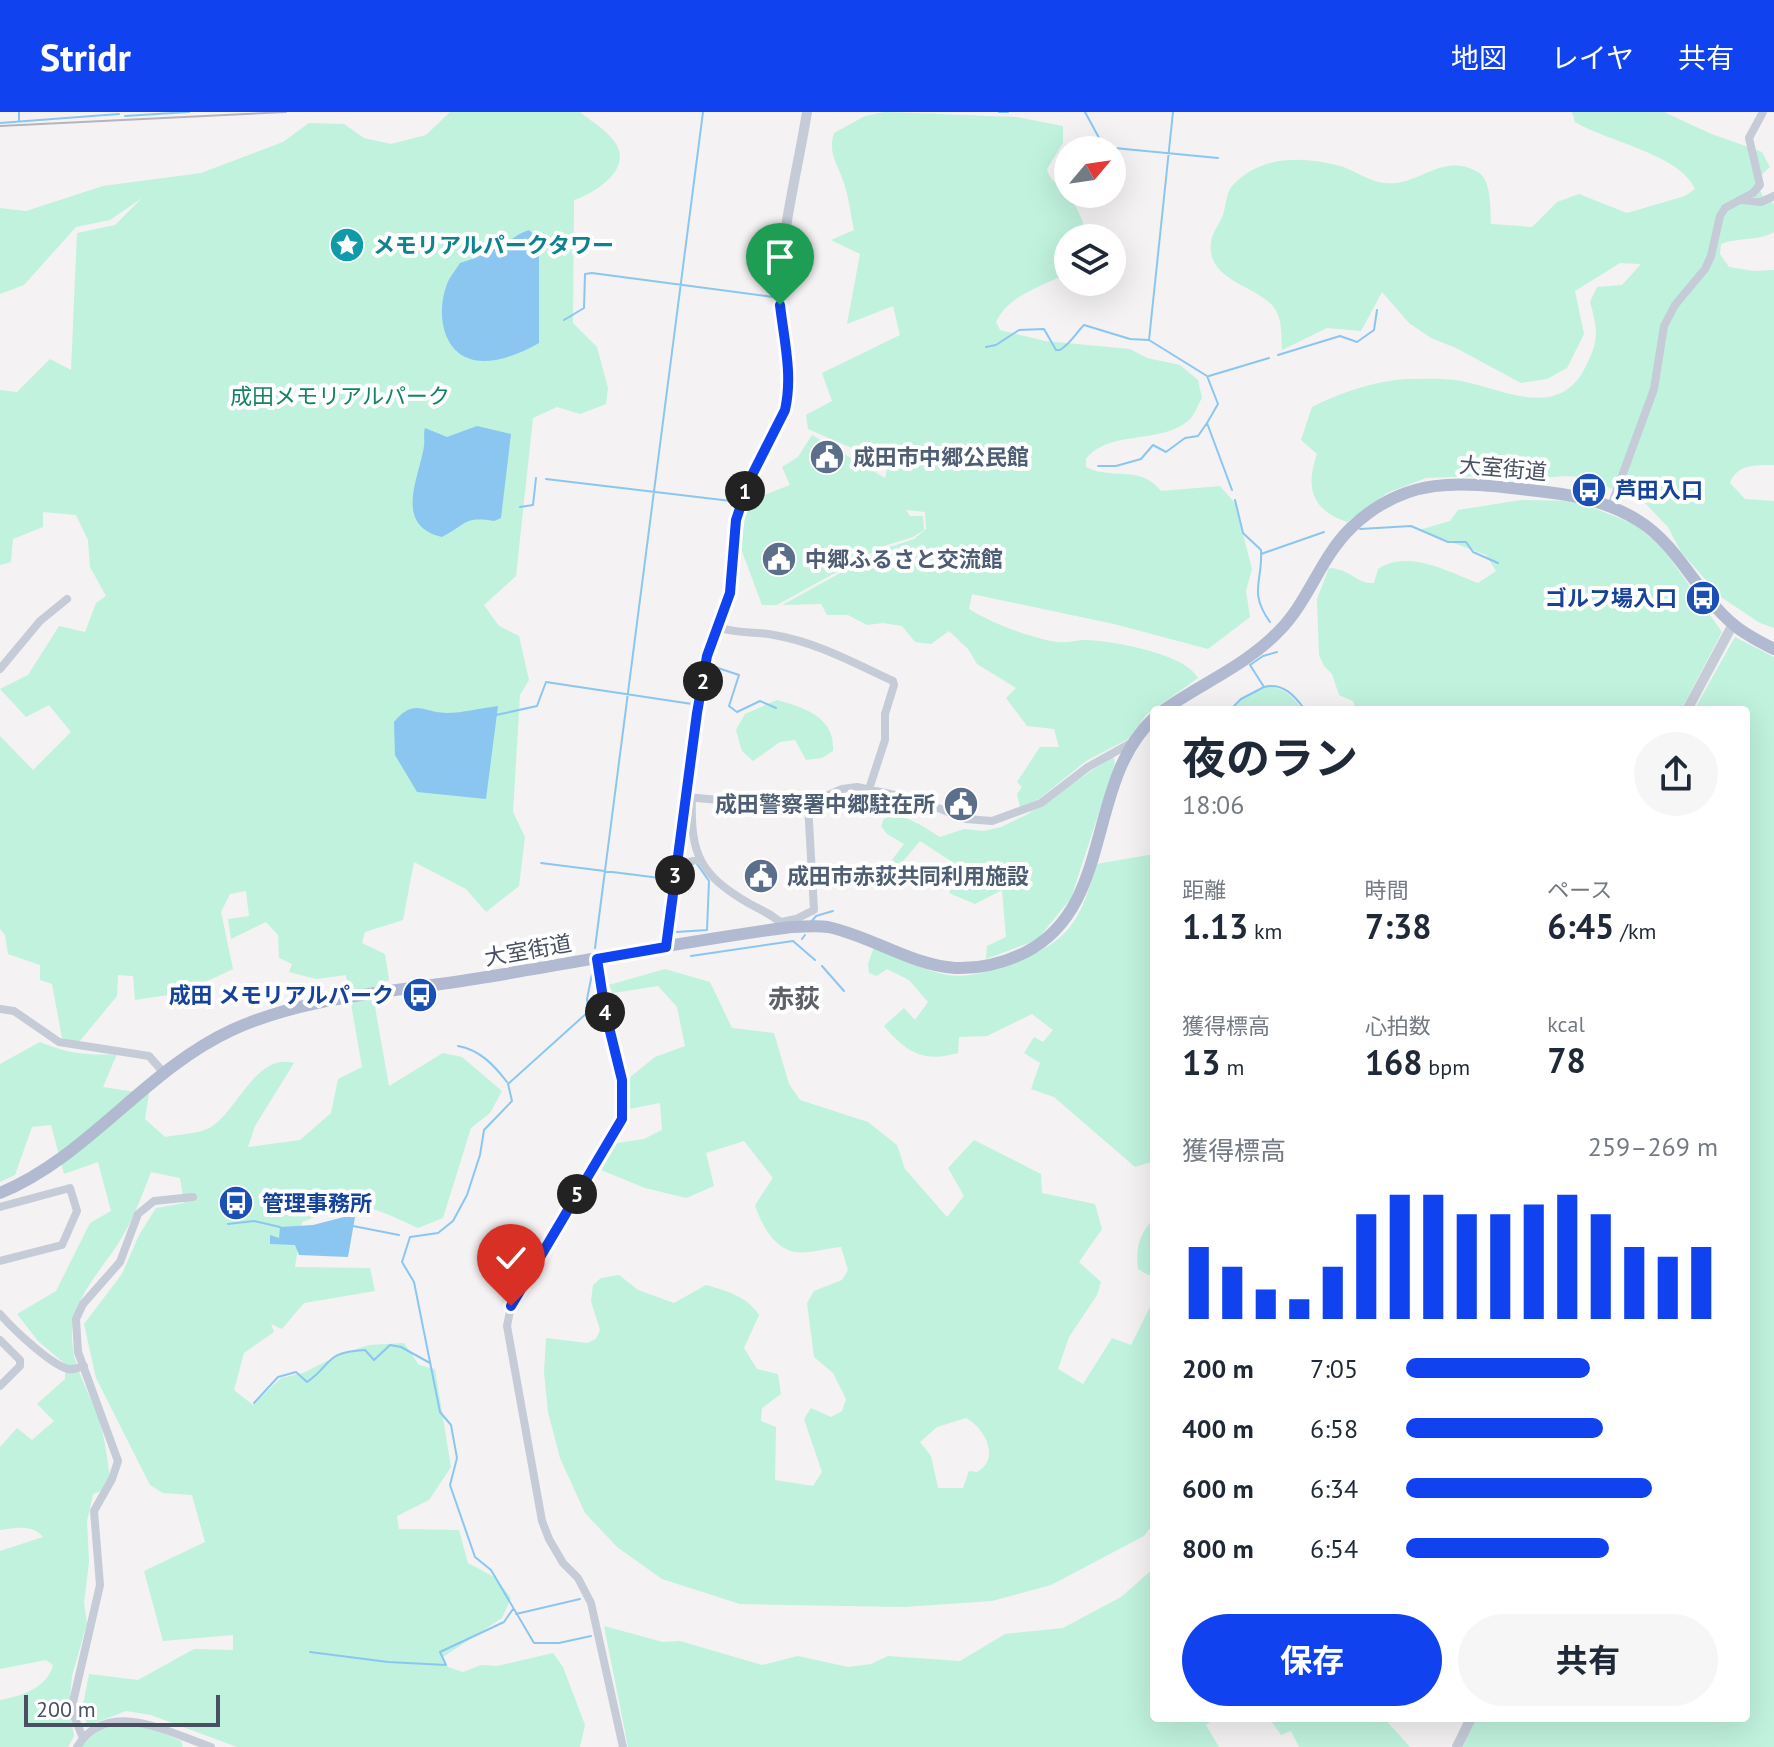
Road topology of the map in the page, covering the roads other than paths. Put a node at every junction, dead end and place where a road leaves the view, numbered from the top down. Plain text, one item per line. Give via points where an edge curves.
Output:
1 (807, 112) edge
2 (1763, 112) edge
3 (1774, 196) edge
4 (1741, 199) junction
5 (1611, 506) junction
6 (67, 599) dead end
7 (1733, 624) junction
8 (717, 627) junction
9 (1774, 649) edge
10 (0, 669) edge
11 (1170, 706) edge
12 (1689, 706) edge
13 (1150, 723) edge
14 (1132, 743) junction
15 (869, 789) junction
16 (689, 797) junction
17 (808, 804) junction
18 (699, 859) junction
19 (677, 866) junction
20 (784, 925) junction
21 (666, 947) junction
22 (597, 959) junction
23 (0, 1009) edge
24 (164, 1073) junction
25 (0, 1193) edge
26 (193, 1197) dead end
27 (0, 1207) edge
28 (0, 1261) edge
29 (0, 1314) edge
30 (0, 1340) edge
31 (84, 1366) junction
32 (0, 1386) edge
33 (1469, 1722) edge
34 (182, 1737) junction
35 (83, 1738) junction
36 (77, 1747) edge
37 (187, 1747) edge
38 (211, 1747) edge
39 (623, 1747) edge
40 (1457, 1747) edge

1 - 8 street via 780,282 788,397 741,501 730,593
2 - 4 street via 1749,138 1760,185
3 - 4 street via 1761,202
4 - 5 street via 1720,216 1705,269 1664,326 1654,389
5 - 7 main road, 大室街道 via 1652,531
5 - 11 main road, 大室街道 via 1571,495 1468,483 1402,495 1351,527 1289,621 1266,644
6 - 10 street via 40,621
7 - 9 main road, 大室街道
7 - 12 street
8 - 15 street via 797,640 893,681 885,740
8 - 16 street via 707,656
13 - 14 main road, 大室街道
14 - 15 street via 1088,767 1041,803 992,821 966,819
14 - 20 main road, 大室街道 via 1112,783 1076,902 1058,928 1034,948 1009,961 954,968 824,927
15 - 17 street via 842,789
16 - 17 street
16 - 18 street
16 - 19 street
17 - 20 street via 814,910
18 - 19 street
18 - 20 street via 721,886
19 - 21 street
20 - 21 main road, 大室街道
21 - 22 main road, 大室街道
22 - 24 main road, 大室街道 via 275,1013 228,1032
22 - 39 street via 622,1080 622,1119 529,1271 507,1320 542,1521 591,1603
23 - 24 street via 14,1011 59,1042 149,1056
24 - 25 main road, 大室街道 via 43,1171
26 - 31 street via 154,1201 138,1214 120,1262 78,1311 75,1340
27 - 28 street via 70,1188 77,1211 62,1245
29 - 31 street via 19,1335 65,1368
30 - 32 street via 20,1366
31 - 35 street via 118,1461 94,1511 100,1585 73,1702
33 - 40 street
34 - 35 street via 117,1720
34 - 37 street
34 - 38 street
35 - 36 street

